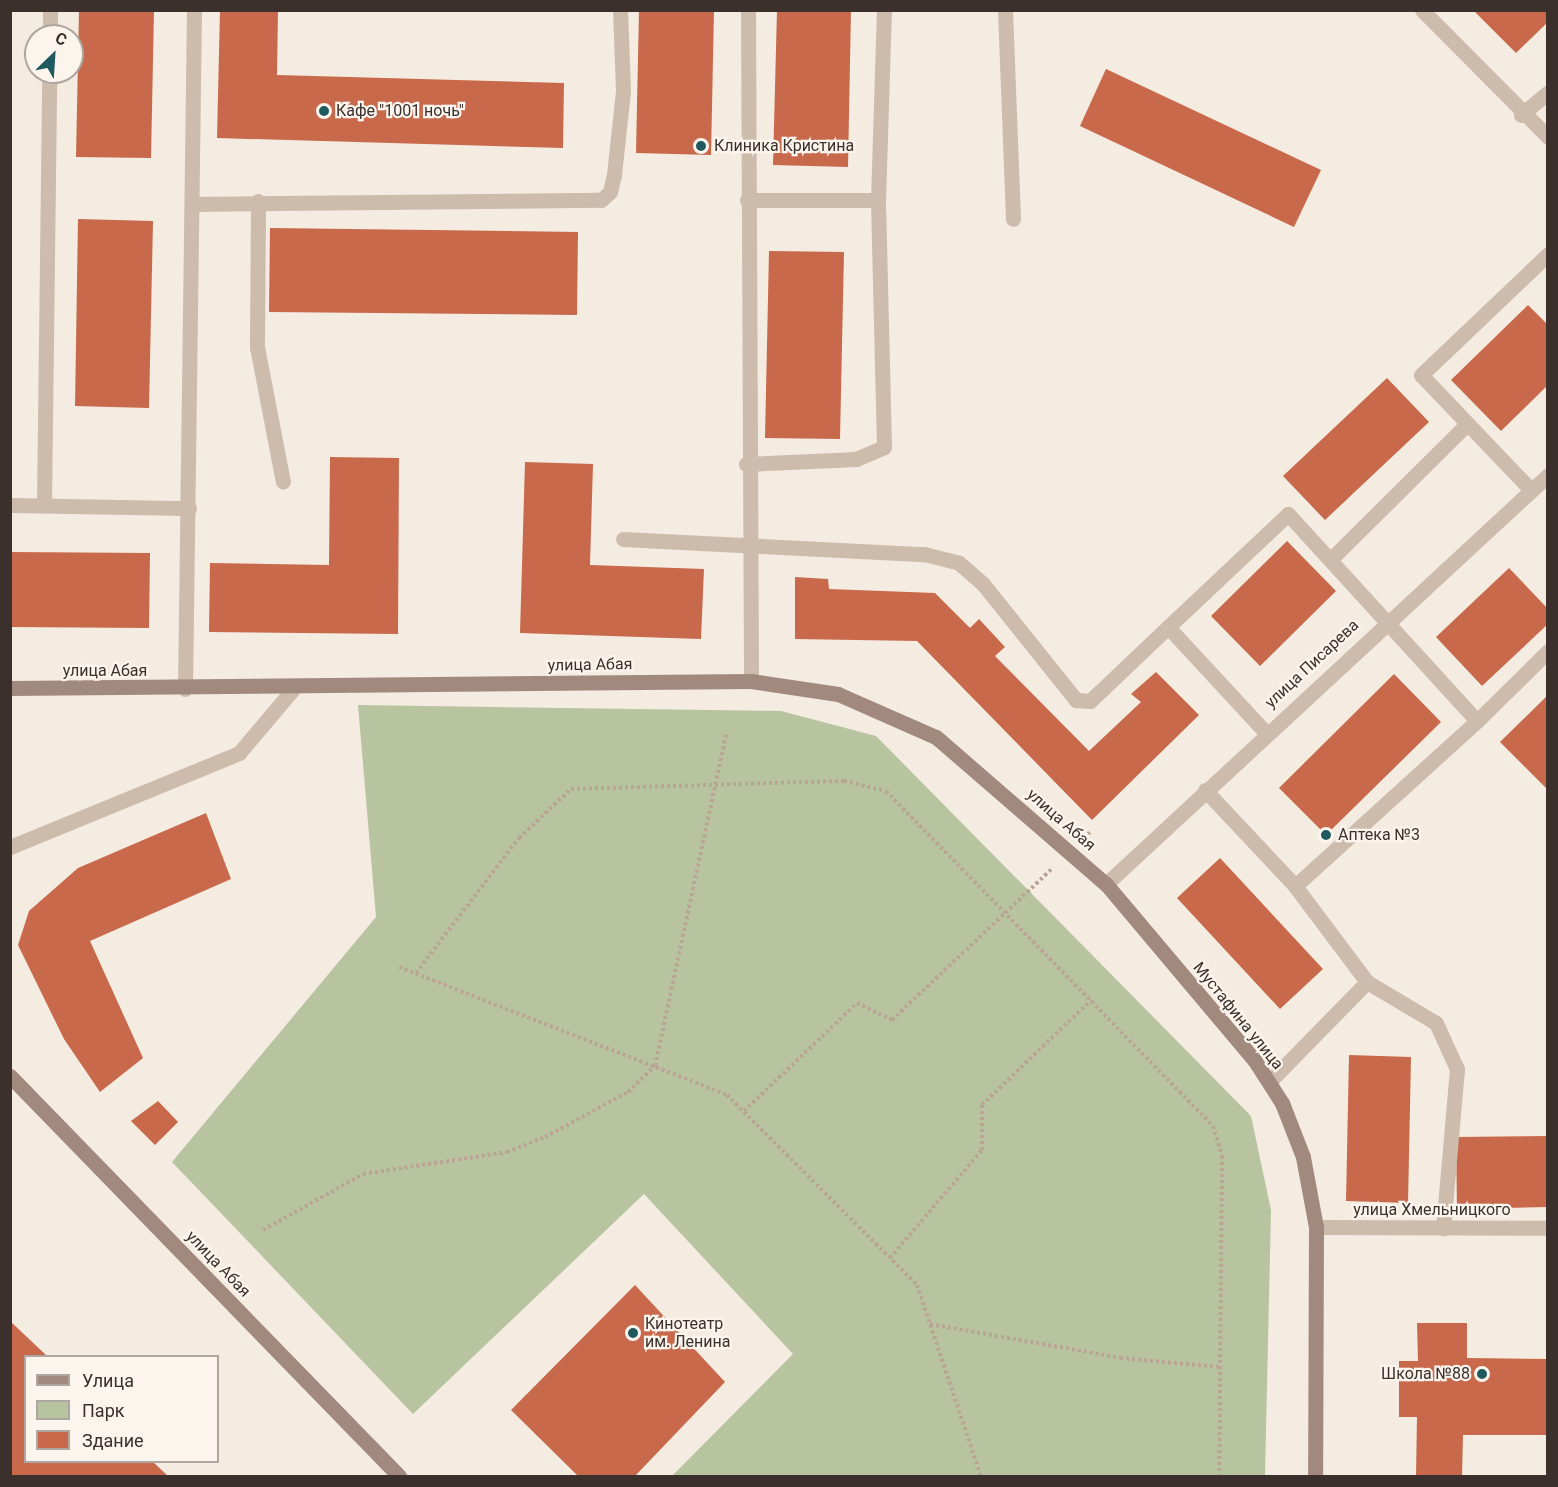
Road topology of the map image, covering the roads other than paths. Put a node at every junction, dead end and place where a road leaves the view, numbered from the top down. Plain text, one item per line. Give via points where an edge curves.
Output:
1 (194, 10) edge
2 (620, 10) edge
3 (748, 10) edge
4 (884, 10) edge
5 (1005, 10) edge
6 (1422, 10) edge
7 (50, 84) edge
8 (1548, 92) edge
9 (1521, 115) junction
10 (1548, 137) edge
11 (747, 200) junction
12 (878, 200) junction
13 (258, 201) junction
14 (192, 204) junction
15 (1013, 219) dead end
16 (1548, 254) edge
17 (1467, 424) junction
18 (746, 464) junction
19 (1548, 475) edge
20 (283, 482) dead end
21 (1531, 490) junction
22 (10, 505) edge
23 (44, 506) junction
24 (189, 508) junction
25 (623, 538) dead end
26 (747, 543) junction
27 (1331, 559) junction
28 (1387, 618) junction
29 (1168, 627) junction
30 (1548, 651) edge
31 (751, 681) junction
32 (294, 687) junction
33 (10, 688) edge
34 (185, 689) junction
35 (1477, 722) junction
36 (1266, 733) junction
37 (1205, 790) junction
38 (10, 847) edge
39 (1106, 884) junction
40 (1295, 886) junction
41 (1367, 982) junction
42 (10, 1076) edge
43 (1269, 1082) junction
44 (1316, 1227) junction
45 (1443, 1228) junction
46 (1548, 1228) edge
47 (399, 1476) edge
48 (1315, 1476) edge

1 - 14 street
2 - 13 street via 622,101 614,175 610,192 601,200
3 - 11 street
4 - 12 street
5 - 15 street
6 - 9 street
7 - 23 street
8 - 9 street
9 - 10 street
11 - 12 street
11 - 18 street
12 - 18 street via 884,447 856,459
13 - 14 street
13 - 20 street via 257,347
14 - 24 street
16 - 17 street via 1421,375
17 - 21 street
17 - 27 street
18 - 26 street
19 - 21 street, улица Писарева
21 - 28 street, улица Писарева
22 - 23 street
23 - 24 street
24 - 34 street
25 - 26 street
26 - 29 street via 924,554 959,563 983,584 1076,700 1090,701
26 - 31 street
27 - 28 street
27 - 29 street via 1288,514
28 - 35 street
28 - 36 street, улица Писарева
29 - 36 street
30 - 35 street
31 - 32 main road, улица Абая
31 - 39 main road, улица Абая via 838,694 936,736
32 - 34 main road, улица Абая
32 - 38 street via 239,753
33 - 34 main road, улица Абая
35 - 40 street
36 - 37 street, улица Писарева
37 - 39 street, улица Писарева
37 - 40 street
39 - 43 main road, Мустафина улица
40 - 41 street
41 - 43 street
41 - 45 street via 1436,1023 1457,1069
42 - 47 main road, улица Абая
43 - 44 main road, Мустафина улица via 1303,1157
44 - 45 street, улица Хмельницкого
44 - 48 main road, Мустафина улица
45 - 46 street, улица Хмельницкого

